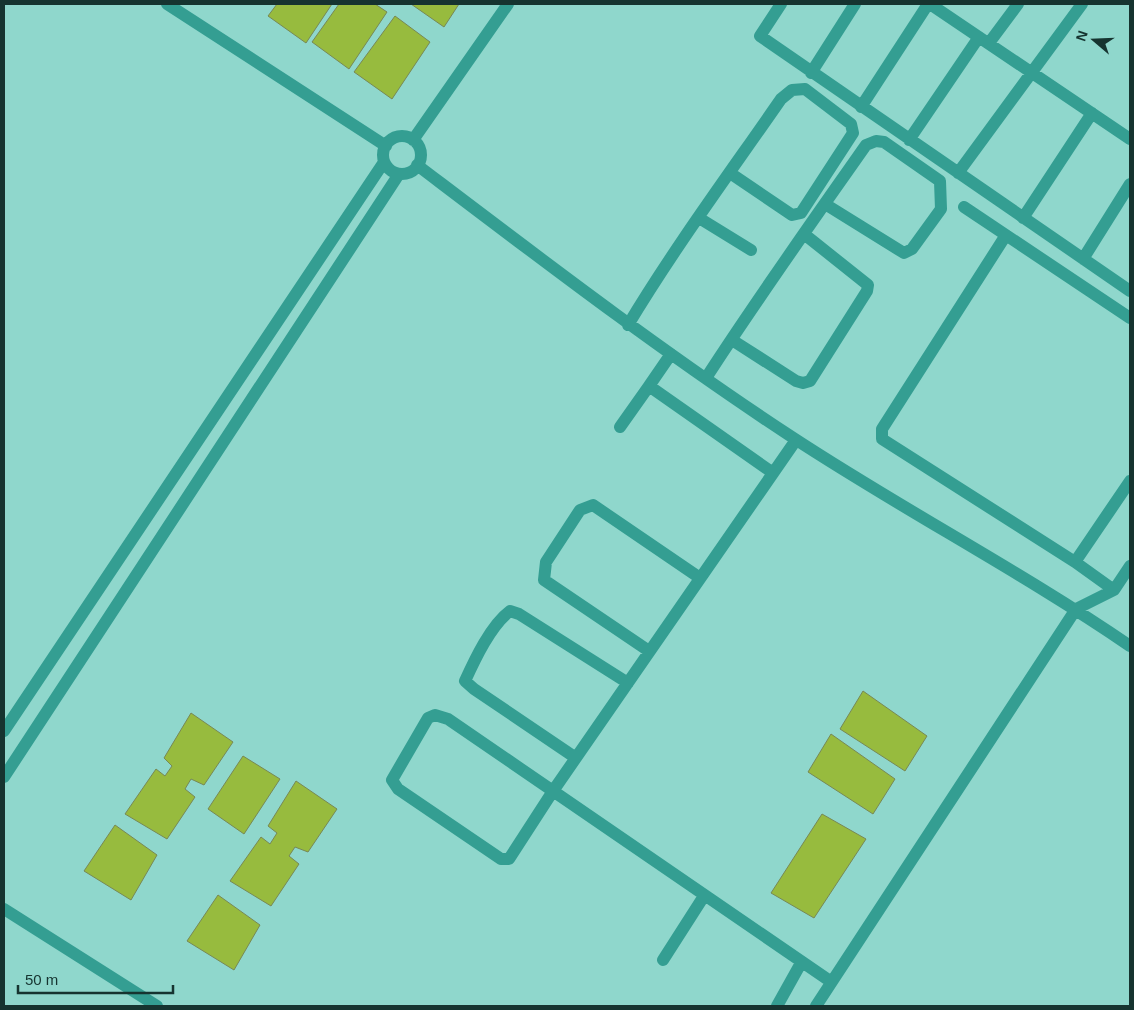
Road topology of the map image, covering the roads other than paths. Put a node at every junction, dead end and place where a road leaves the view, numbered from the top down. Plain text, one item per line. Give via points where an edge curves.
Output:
1 (167, 4) edge
2 (508, 4) edge
3 (781, 4) edge
4 (855, 4) edge
5 (1018, 4) edge
6 (1082, 4) edge
7 (936, 6) edge
8 (984, 40) junction
9 (1031, 72) junction
10 (811, 73) junction
11 (861, 107) junction
12 (1092, 113) junction
13 (1130, 139) edge
14 (413, 140) junction
15 (909, 140) junction
16 (386, 146) junction
17 (384, 162) junction
18 (417, 165) junction
19 (730, 172) junction
20 (958, 173) junction
21 (399, 174) junction
22 (1130, 184) edge
23 (825, 204) junction
24 (964, 207) dead end
25 (699, 218) junction
26 (1023, 218) junction
27 (804, 234) junction
28 (1006, 235) junction
29 (751, 250) dead end
30 (1084, 259) junction
31 (1130, 289) edge
32 (1130, 318) edge
33 (628, 325) junction
34 (732, 340) junction
35 (671, 354) junction
36 (706, 378) junction
37 (649, 386) junction
38 (620, 427) dead end
39 (796, 440) junction
40 (773, 473) junction
41 (1130, 481) edge
42 (1075, 562) junction
43 (1130, 566) edge
44 (700, 578) junction
45 (1114, 590) junction
46 (1076, 609) junction
47 (1130, 646) edge
48 (649, 651) junction
49 (628, 683) junction
50 (4, 731) edge
51 (576, 758) junction
52 (4, 777) edge
53 (553, 791) junction
54 (704, 896) junction
55 (4, 909) edge
56 (663, 960) dead end
57 (802, 963) junction
58 (830, 981) junction
59 (157, 1006) edge
60 (777, 1006) edge
61 (816, 1006) edge

1 - 16 street
2 - 14 street
3 - 10 street via 760,36
4 - 10 street
5 - 8 street
6 - 9 street
7 - 8 street
7 - 11 street
8 - 9 street
8 - 15 street
9 - 12 street
9 - 20 street
10 - 11 street
11 - 15 street
12 - 13 street
12 - 26 street
14 - 16 street via 401,136
14 - 18 street via 420,151
15 - 20 street
16 - 17 street
17 - 21 street
17 - 50 street
18 - 21 street via 410,172
18 - 33 street
19 - 19 street via 781,99 792,90 805,89 851,124 853,132 801,213 792,214
19 - 25 street
20 - 26 street
21 - 52 street
22 - 30 street
23 - 23 street via 866,145 876,140 884,142 940,181 941,209 912,250 904,253
23 - 27 street
24 - 28 street
25 - 29 street
25 - 33 street
26 - 30 street
27 - 34 street
27 - 34 street via 868,285 810,381 796,381
28 - 32 street
28 - 42 street via 882,429 882,439
30 - 31 street
33 - 35 street
34 - 36 street
35 - 36 street
35 - 37 street
36 - 39 street
37 - 38 street
37 - 40 street
39 - 40 street
39 - 46 street
40 - 44 street
41 - 42 street
42 - 45 street
43 - 45 street
44 - 48 street
44 - 48 street via 593,505 580,510 546,562 544,580
45 - 46 street
46 - 47 street
46 - 58 street
48 - 49 street
49 - 51 street
49 - 51 street via 519,614 510,611 502,617 465,681
51 - 53 street
53 - 53 street via 448,719 435,715 428,718 392,780 398,789 501,859 509,859
53 - 54 street
54 - 56 street
54 - 57 street
55 - 59 street
57 - 58 street
57 - 60 street
58 - 61 street

